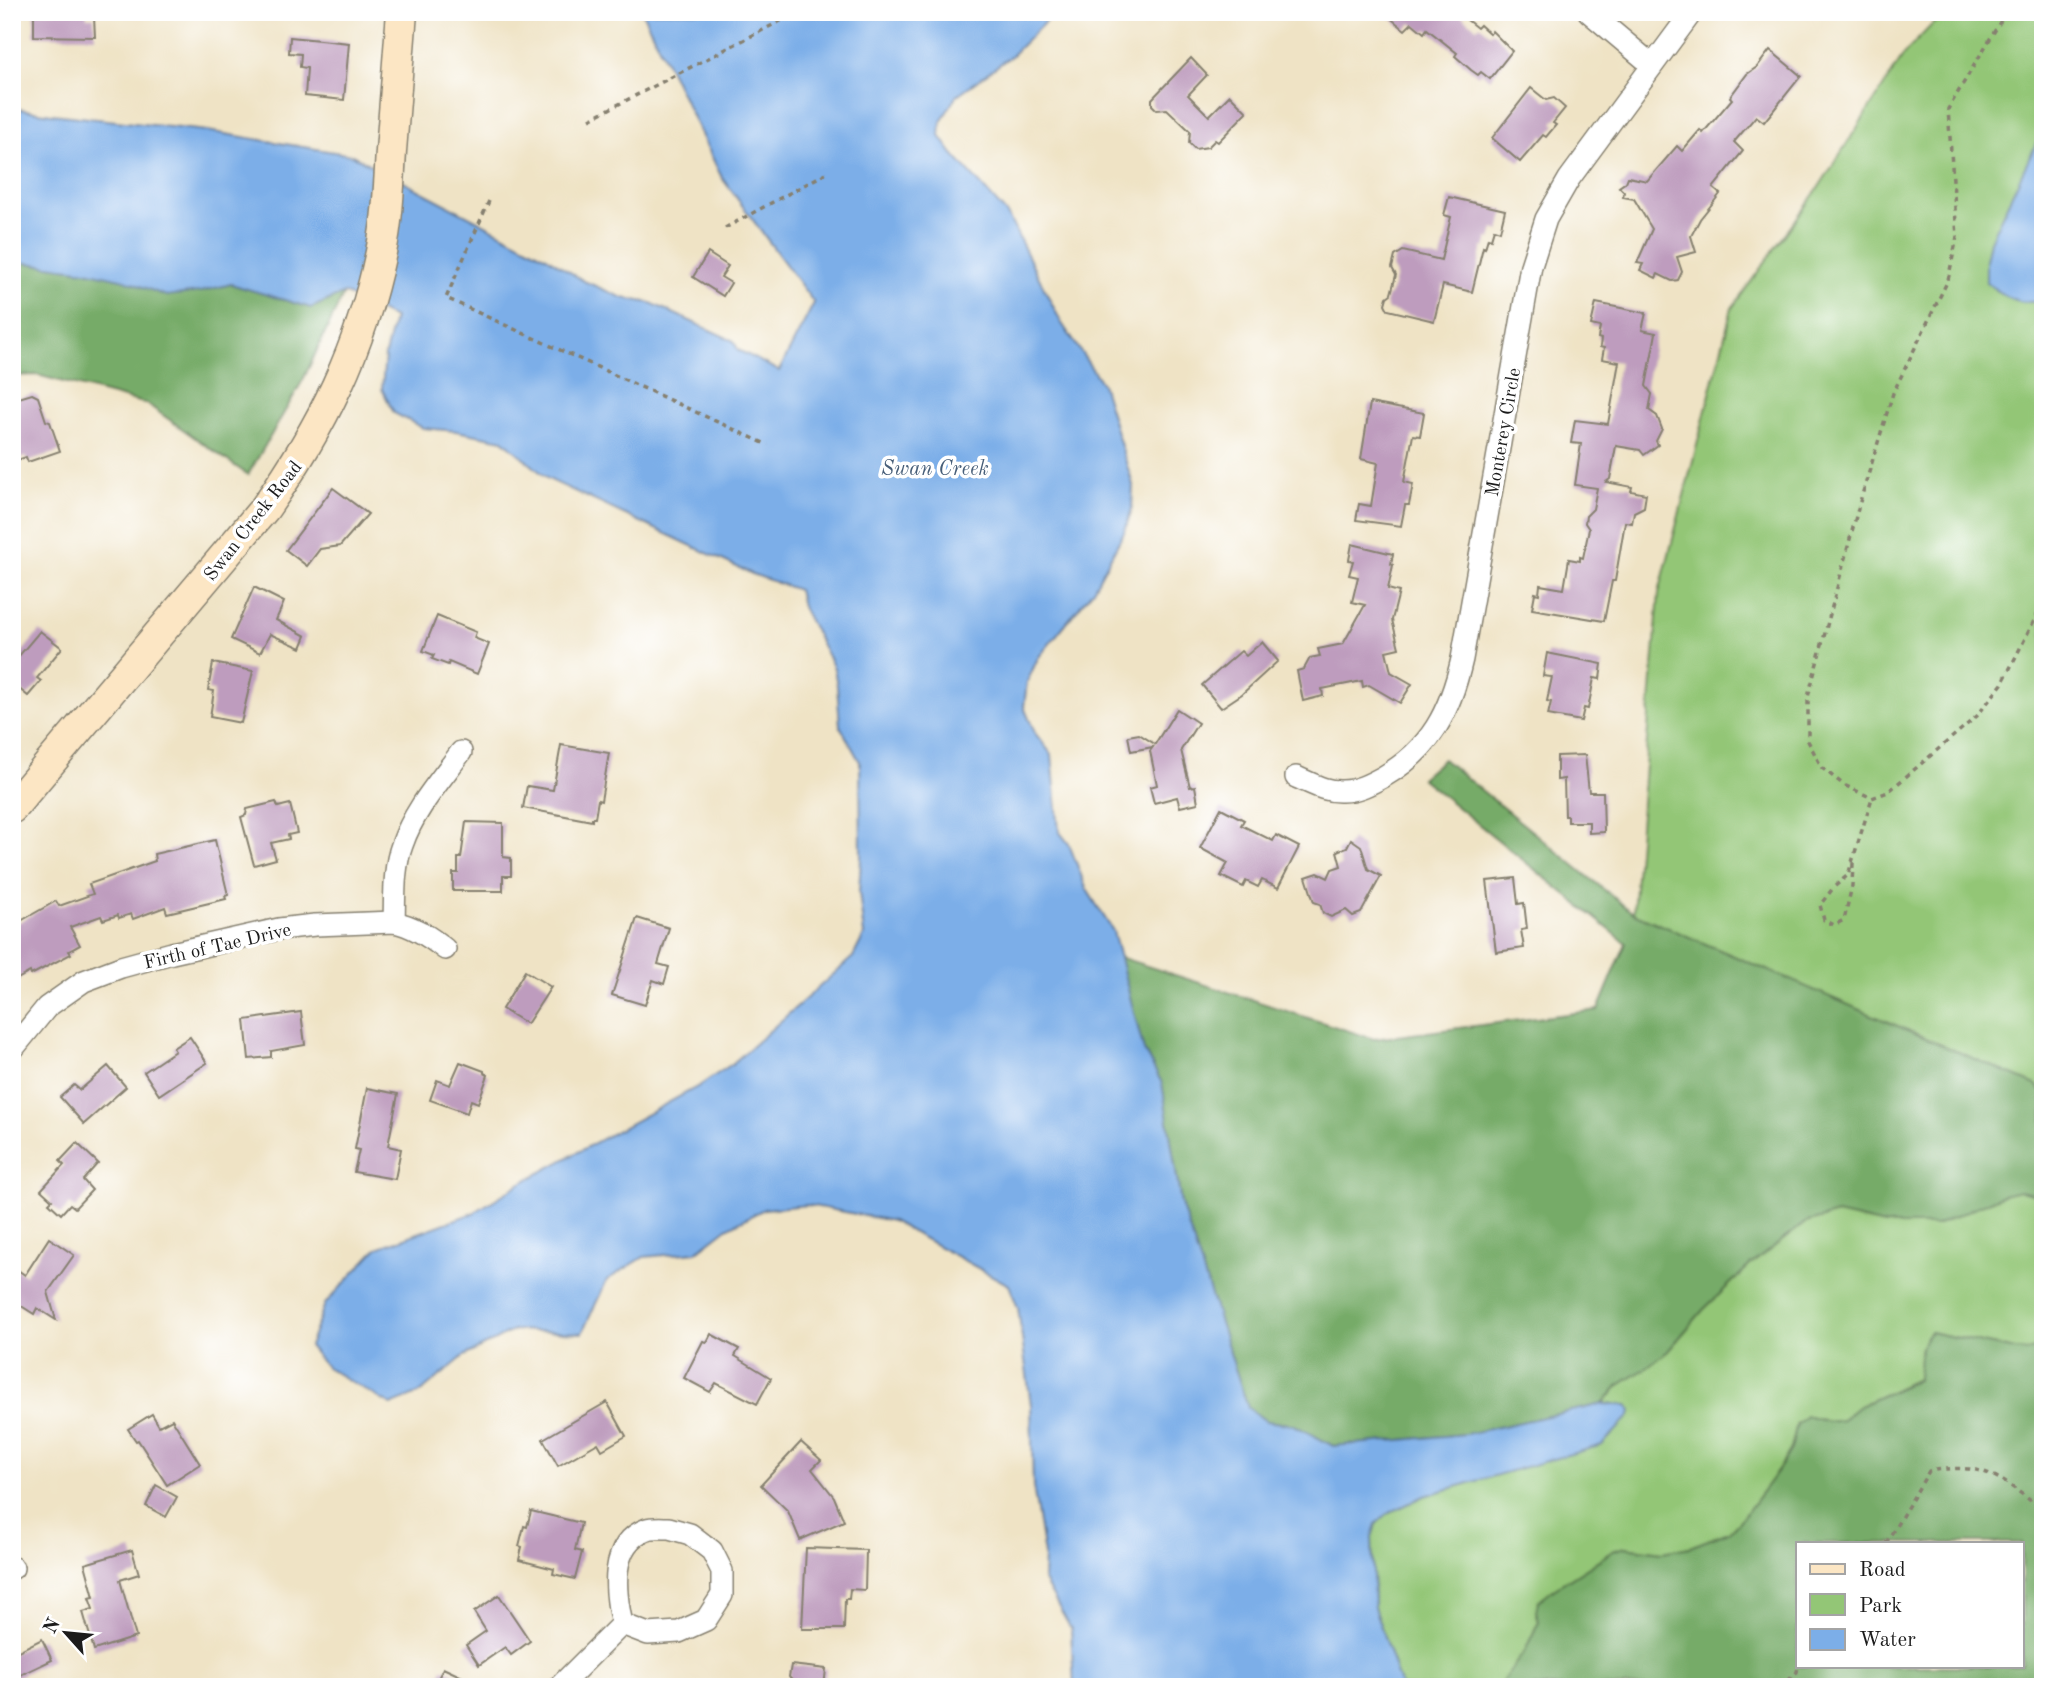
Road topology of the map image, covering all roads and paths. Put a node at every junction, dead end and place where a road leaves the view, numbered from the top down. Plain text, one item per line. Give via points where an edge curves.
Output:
1 (402, 12) edge
2 (798, 12) edge
3 (1590, 12) edge
4 (1692, 12) edge
5 (2006, 12) edge
6 (1652, 65) junction
7 (590, 119) dead end
8 (830, 171) dead end
9 (489, 201) dead end
10 (724, 228) dead end
11 (768, 445) dead end
12 (2043, 603) edge
13 (461, 752) dead end
14 (1296, 777) dead end
15 (1871, 799) junction
16 (12, 808) edge
17 (1853, 863) junction
18 (394, 922) junction
19 (444, 949) dead end
20 (12, 1050) edge
21 (2043, 1510) edge
22 (1887, 1542) edge
23 (622, 1624) junction
24 (1798, 1668) edge
25 (559, 1687) edge
26 (1781, 1687) edge

1 - 16 street, Swan Creek Road via 382,250 365,319 326,410 265,508
2 - 7 path
3 - 6 street
4 - 6 street, Monterey Circle
5 - 15 path via 1948,109 1957,237 1948,280 1893,393 1808,697 1808,741 1822,768
6 - 14 street, Monterey Circle via 1569,179 1536,248 1462,659 1446,710 1418,752 1370,785 1326,790
8 - 10 path
9 - 11 path via 446,298
12 - 15 path via 2002,684 1977,716 1888,792
13 - 18 street via 415,815 401,847
15 - 17 path
17 - 17 path via 1848,876 1820,905 1824,920 1834,925 1844,920
18 - 19 street, Firth of Tae Drive via 425,934
18 - 20 street, Firth of Tae Drive via 279,929 121,967 84,981 47,1007
21 - 22 path via 1993,1473 1958,1466 1929,1471
23 - 23 street via 648,1634 663,1634 706,1620 722,1595 722,1572 712,1551 690,1534 669,1528 648,1529 631,1540 619,1558 616,1578
23 - 25 street
24 - 26 path

